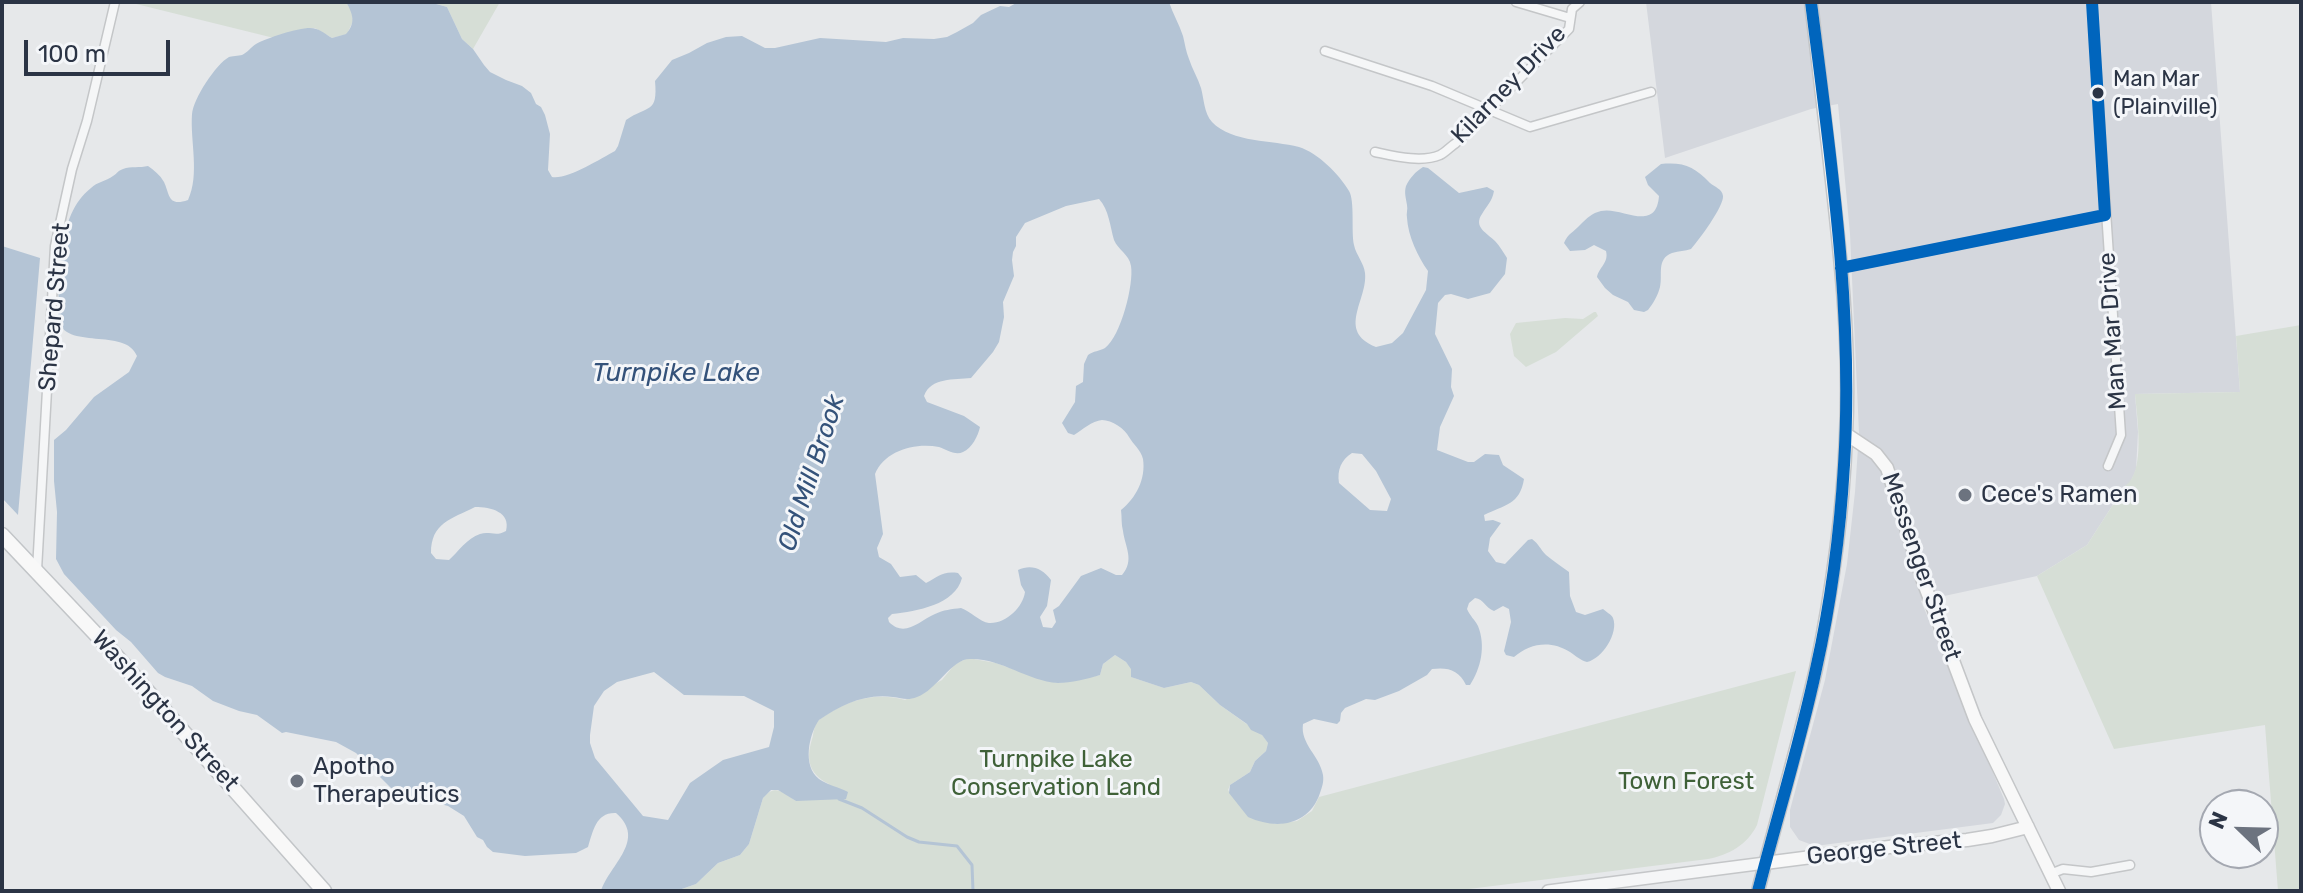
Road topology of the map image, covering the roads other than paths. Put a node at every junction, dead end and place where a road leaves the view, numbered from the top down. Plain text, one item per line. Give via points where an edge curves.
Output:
1 (115, 2) edge
2 (1516, 2) edge
3 (1580, 2) edge
4 (1811, 2) edge
5 (2092, 2) edge
6 (1570, 18) junction
7 (1325, 51) dead end
8 (1651, 92) dead end
9 (1487, 110) junction
10 (1375, 152) dead end
11 (2105, 215) junction
12 (1841, 268) junction
13 (1846, 434) junction
14 (2108, 466) dead end
15 (2, 535) edge
16 (37, 570) junction
17 (2028, 827) junction
18 (1765, 863) junction
19 (2130, 865) dead end
20 (2050, 874) junction
21 (324, 891) edge
22 (1548, 891) edge
23 (1758, 891) edge
24 (2059, 891) edge

1 - 16 street, Shepard Street via 55,246
2 - 6 street
3 - 6 street, Kilarney Drive
4 - 12 main road
5 - 11 street, Man Mar Drive
6 - 9 street, Kilarney Drive via 1569,29
7 - 9 street
8 - 9 street via 1530,127
9 - 10 street, Kilarney Drive via 1442,154 1400,158
11 - 12 street
11 - 14 street, Man Mar Drive via 2121,435
12 - 13 main road
13 - 17 main road, Messenger Street via 1887,468 1975,719
13 - 18 main road via 1826,618
15 - 16 main road, Washington Street
16 - 21 main road, Washington Street
17 - 18 main road, George Street via 1967,840
17 - 20 main road, Messenger Street
18 - 22 street, George Street
18 - 23 main road
19 - 20 street
20 - 24 main road, Messenger Street

